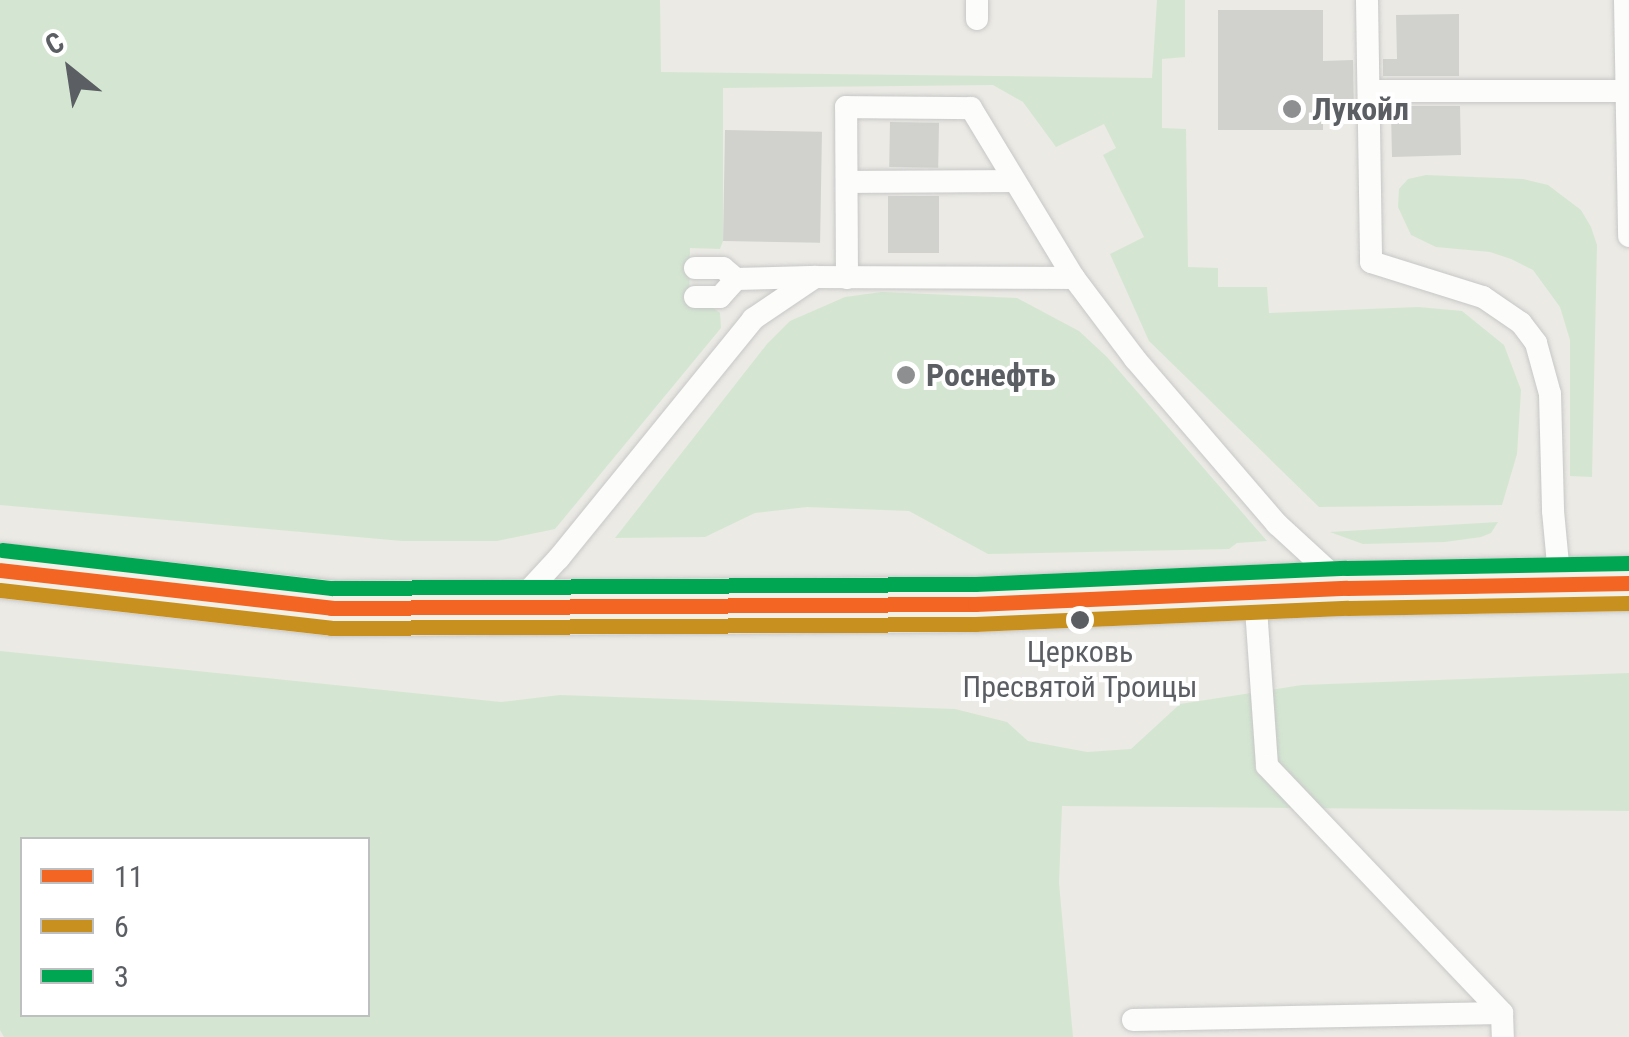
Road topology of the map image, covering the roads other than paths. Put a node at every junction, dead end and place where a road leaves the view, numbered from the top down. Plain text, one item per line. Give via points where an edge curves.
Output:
1 (1367, 0) edge
2 (1625, 0) edge
3 (1368, 91) junction
4 (1625, 91) junction
5 (1013, 181) junction
6 (846, 182) junction
7 (1629, 236) edge
8 (695, 268) dead end
9 (814, 277) junction
10 (847, 278) junction
11 (1074, 278) junction
12 (736, 279) junction
13 (695, 298) dead end
14 (0, 570) edge
15 (1629, 583) edge
16 (1560, 584) junction
17 (1346, 588) junction
18 (1255, 594) junction
19 (516, 604) junction
20 (1502, 1013) junction
21 (1133, 1020) dead end
22 (1503, 1037) edge

1 - 3 lane
2 - 4 lane
3 - 4 lane
3 - 16 lane via 1371,262 1483,297 1521,323 1536,343 1550,394
4 - 7 lane
5 - 6 lane
5 - 6 lane via 970,108 846,107
5 - 11 lane
6 - 10 lane
8 - 12 lane via 723,268
9 - 10 lane
9 - 12 lane
9 - 19 lane via 754,319
10 - 11 lane
11 - 17 lane via 1277,524
12 - 13 lane via 720,297
14 - 19 main road via 331,608
15 - 16 main road
16 - 17 main road
17 - 18 main road
18 - 19 main road via 975,604
18 - 20 lane via 1267,766
20 - 21 lane
20 - 22 lane

